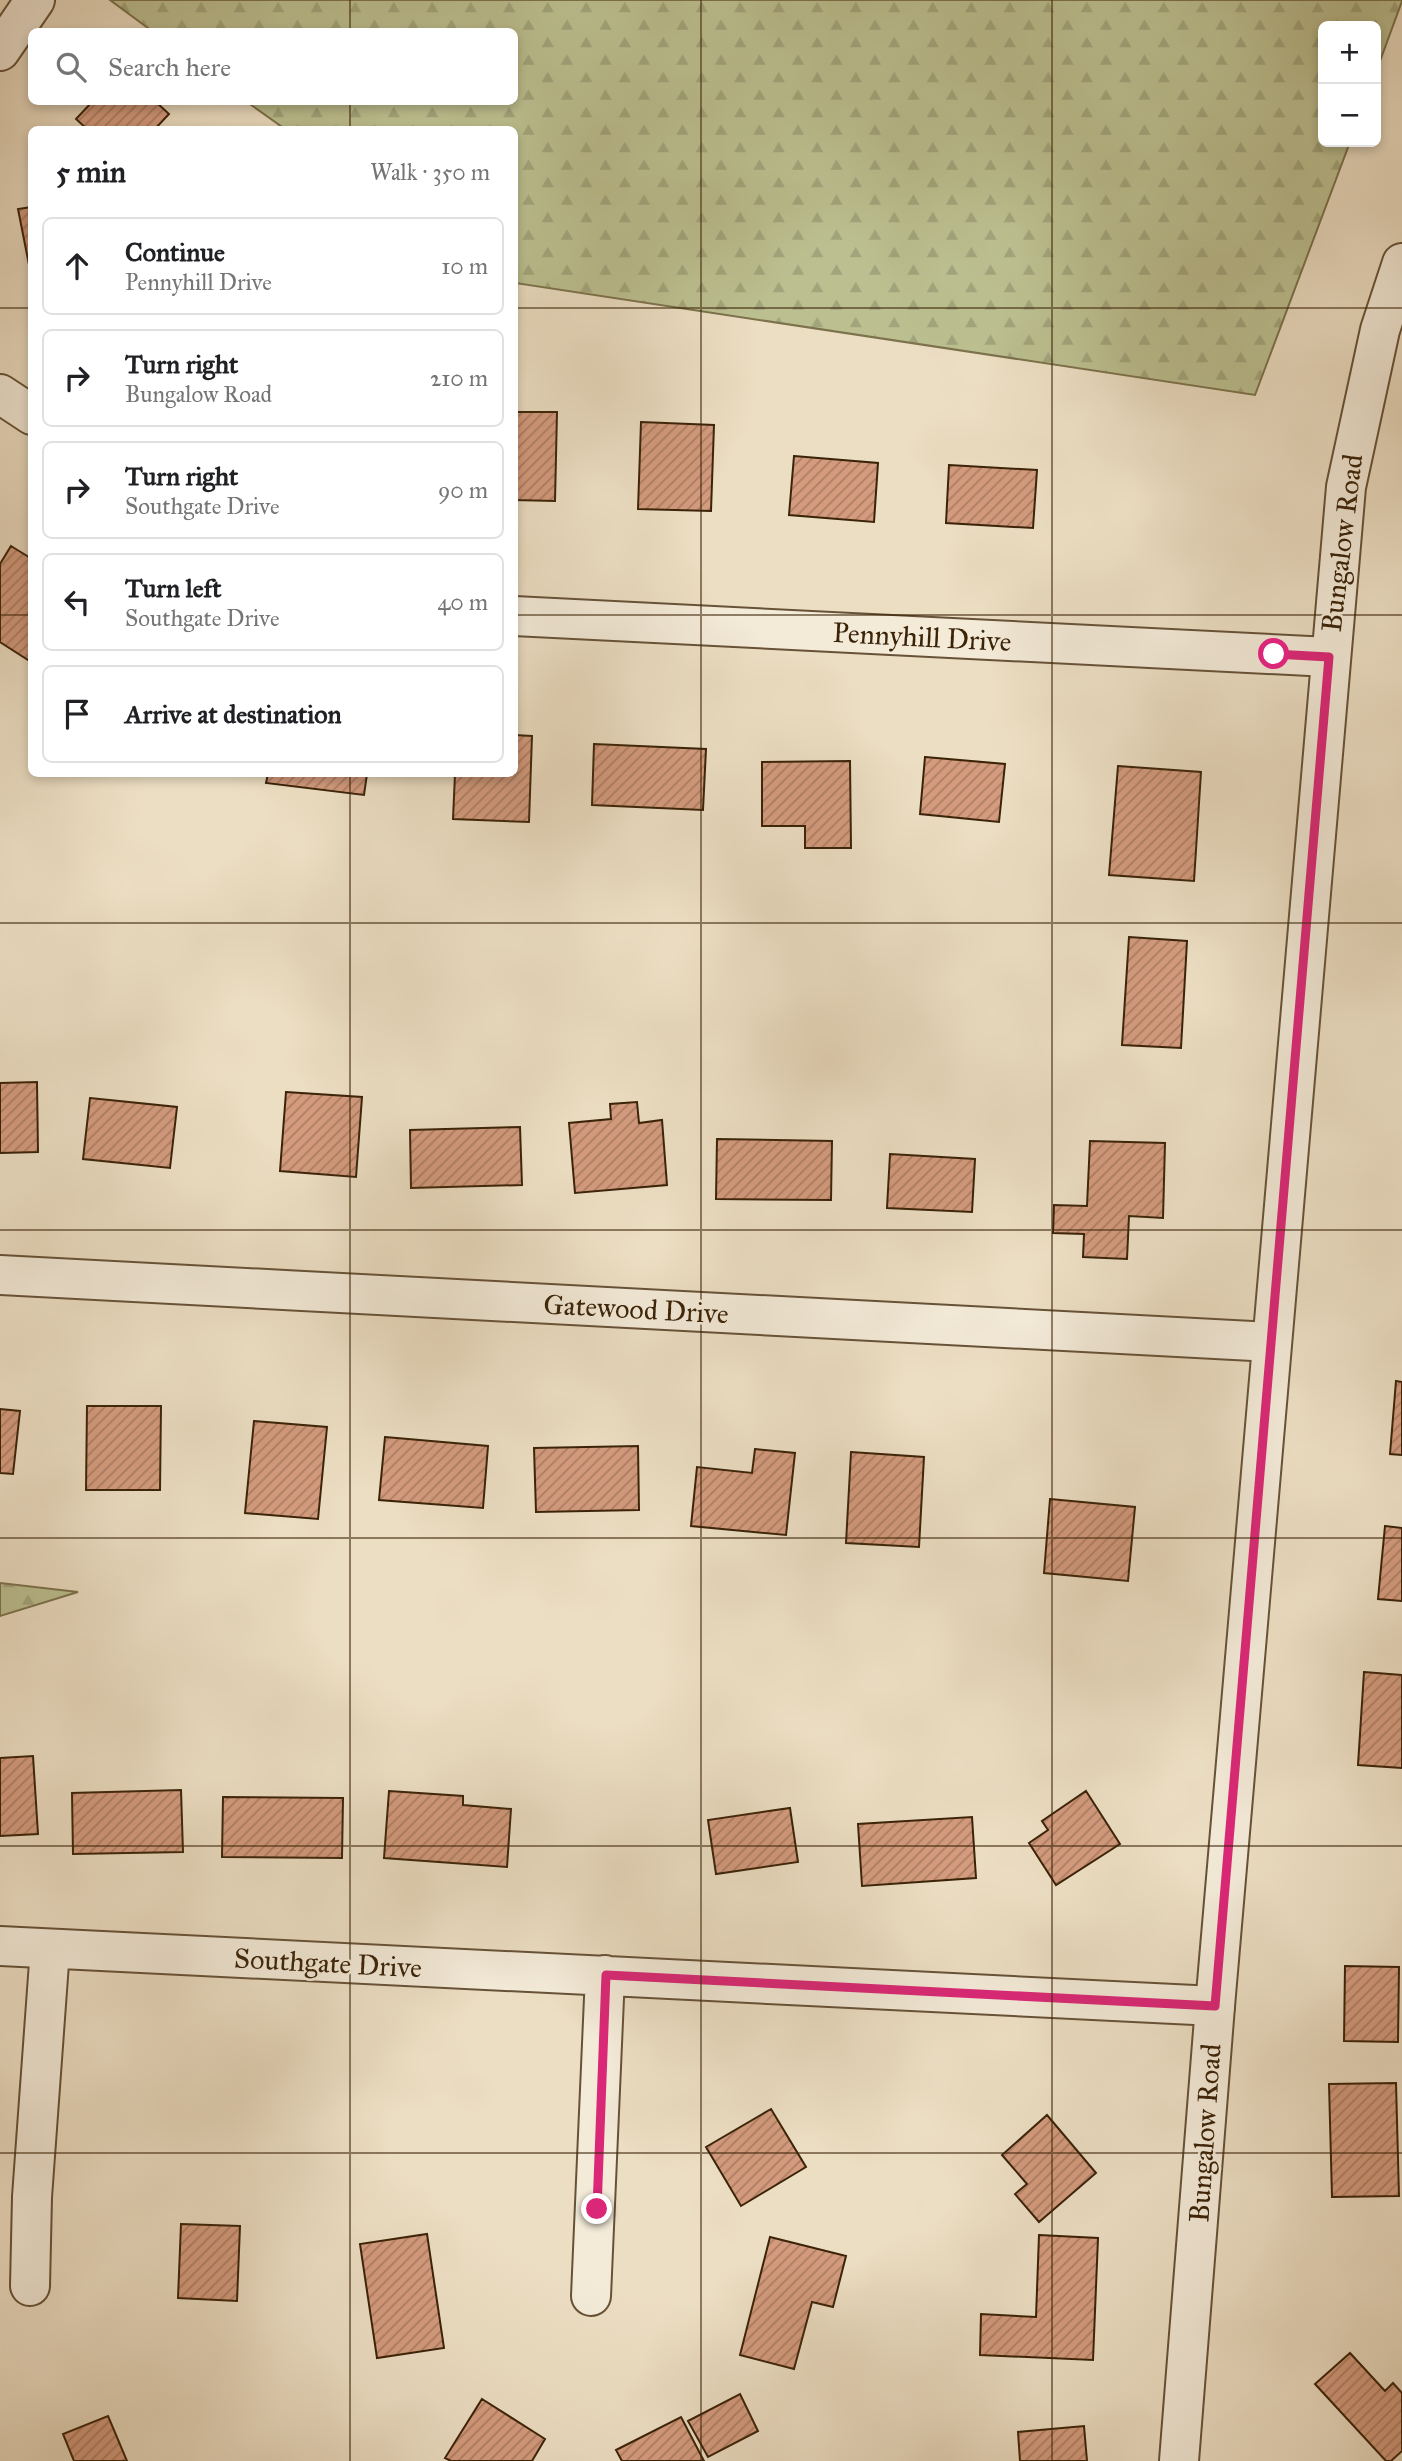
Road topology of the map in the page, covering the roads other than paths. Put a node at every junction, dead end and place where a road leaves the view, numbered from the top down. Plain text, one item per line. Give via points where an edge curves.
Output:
1 (35, 0) edge
2 (0, 51) edge
3 (1402, 263) edge
4 (0, 394) edge
5 (28, 412) edge
6 (518, 616) edge
7 (1329, 657) junction
8 (0, 1275) edge
9 (1272, 1342) junction
10 (0, 1946) edge
11 (50, 1949) junction
12 (606, 1975) junction
13 (1215, 2006) junction
14 (30, 2286) dead end
15 (591, 2296) dead end
16 (1179, 2461) edge

1 - 2 street
3 - 7 street, Bungalow Road via 1380,330 1346,487
4 - 5 street
6 - 7 street, Pennyhill Drive
7 - 9 street, Bungalow Road
8 - 9 street, Gatewood Drive
9 - 13 street, Bungalow Road
10 - 11 street, Southgate Drive
11 - 12 street, Southgate Drive
11 - 14 street
12 - 13 street, Southgate Drive
12 - 15 street
13 - 16 street, Bungalow Road

